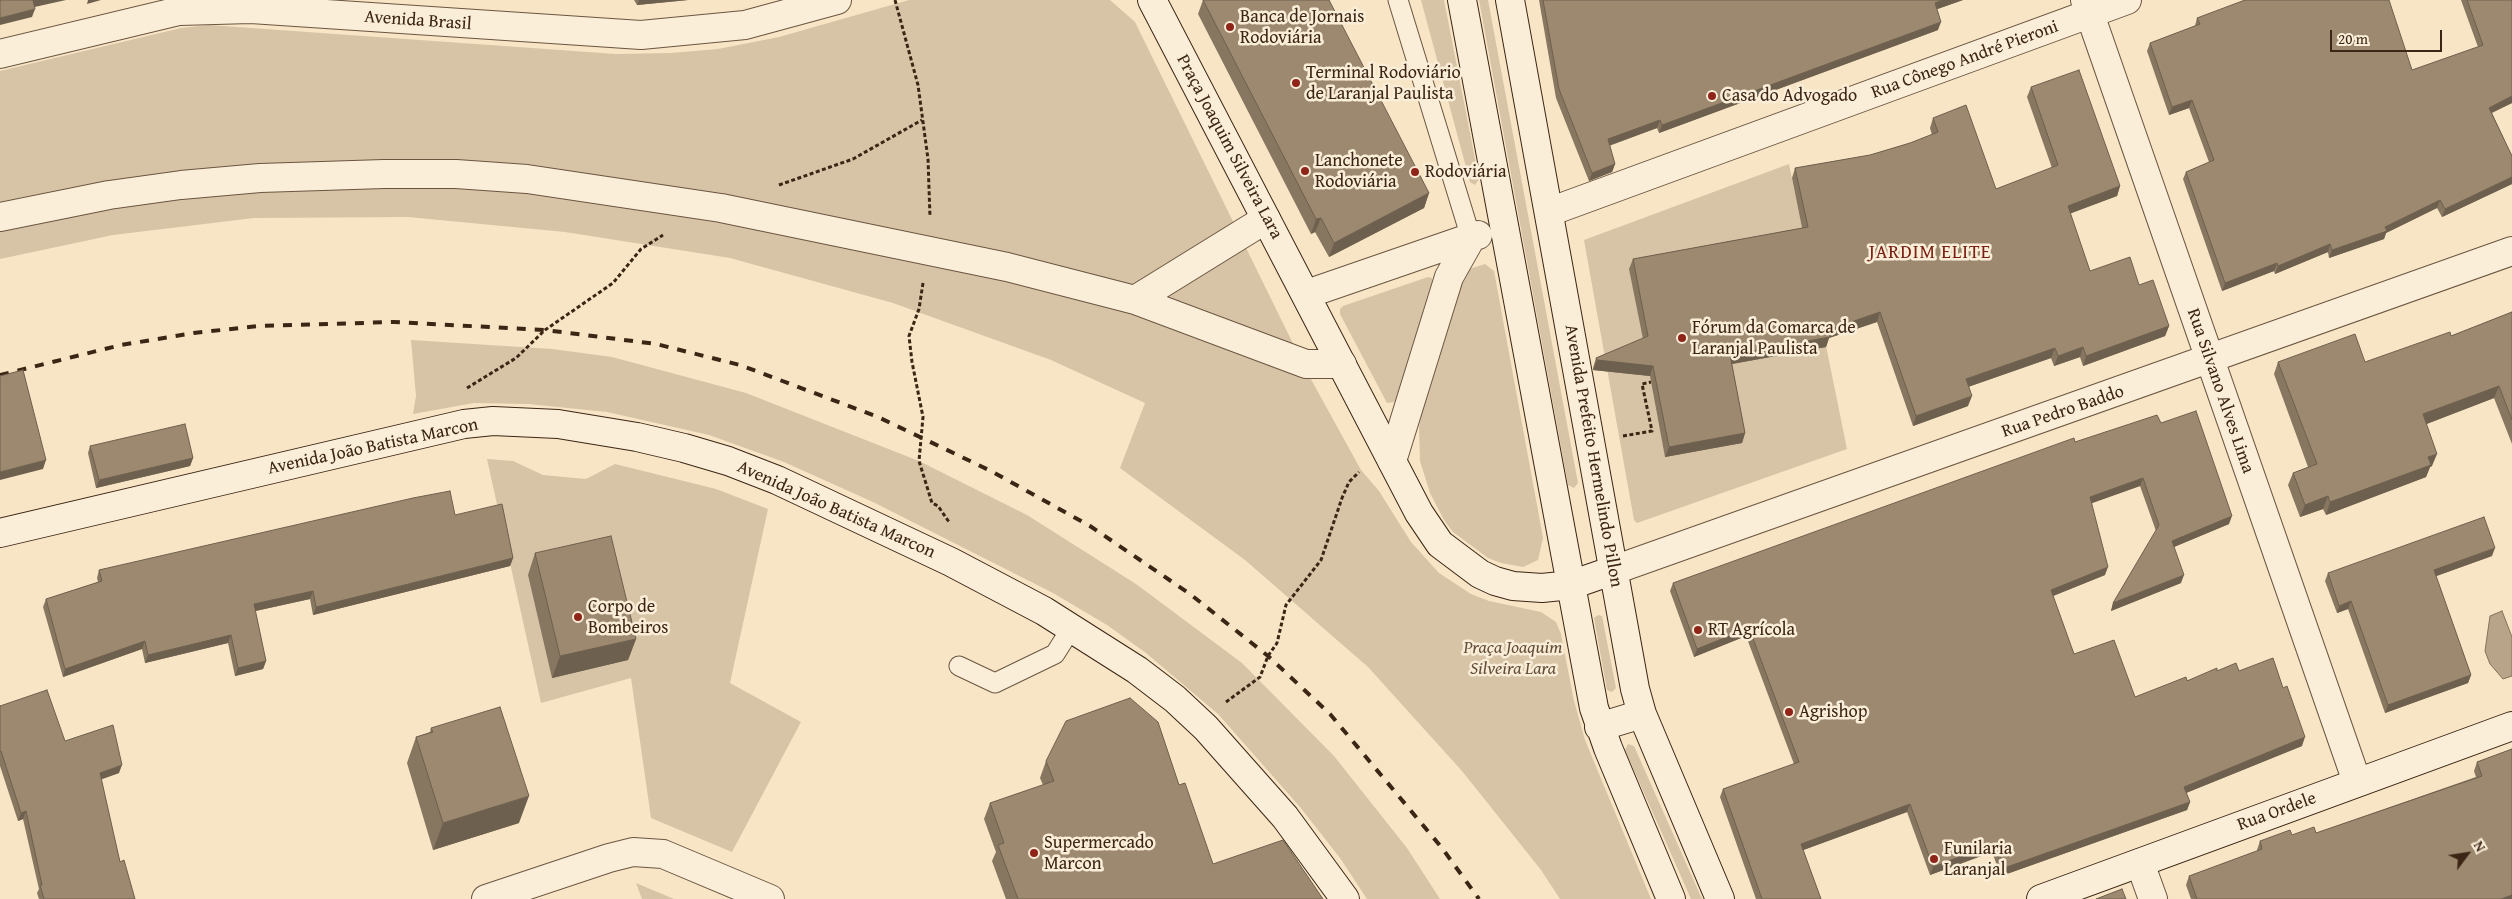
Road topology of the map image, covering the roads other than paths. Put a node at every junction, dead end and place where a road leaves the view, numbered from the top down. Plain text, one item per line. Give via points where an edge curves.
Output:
1 (838, 0) edge
2 (1398, 0) edge
3 (1462, 0) edge
4 (1510, 0) edge
5 (2127, 0) edge
6 (1154, 1) edge
7 (275, 5) edge
8 (2088, 7) edge
9 (0, 54) edge
10 (1549, 212) junction
11 (0, 216) edge
12 (1266, 219) junction
13 (1504, 227) junction
14 (1471, 238) junction
15 (2512, 251) edge
16 (1307, 294) junction
17 (1135, 300) junction
18 (2209, 360) junction
19 (1342, 364) junction
20 (1392, 461) junction
21 (0, 532) edge
22 (1614, 570) junction
23 (1571, 585) junction
24 (1072, 627) junction
25 (959, 666) dead end
26 (1642, 714) junction
27 (2512, 726) edge
28 (1600, 727) junction
29 (2357, 782) junction
30 (2140, 862) junction
31 (486, 899) edge
32 (770, 899) edge
33 (1345, 899) edge
34 (1672, 899) edge
35 (1720, 899) edge
36 (2042, 899) edge
37 (2153, 899) edge

1 - 7 street, Avenida Brasil via 745,25 641,35
2 - 14 lane
3 - 13 street
4 - 10 street, Avenida Prefeito Hermelindo Pillon
5 - 8 street, Rua Cônego André Pieroni
6 - 12 street, Praça Joaquim Silveira Lara
7 - 9 street, Avenida Brasil via 179,11
8 - 10 street, Rua Cônego André Pieroni
8 - 18 street, Rua Silvano Alves Lima
10 - 22 street, Avenida Prefeito Hermelindo Pillon
11 - 17 street via 109,195 250,179 384,174 482,176 722,208 1007,267
12 - 16 street, Praça Joaquim Silveira Lara
12 - 17 street
13 - 14 street
13 - 23 street
14 - 16 street
14 - 20 street via 1449,277
15 - 18 street, Rua Pedro Baddo
16 - 19 street, Praça Joaquim Silveira Lara
17 - 19 street via 1306,364
18 - 22 street, Rua Pedro Baddo
18 - 29 street, Rua Silvano Alves Lima
19 - 20 street, Praça Joaquim Silveira Lara
20 - 23 street, Praça Joaquim Silveira Lara via 1428,530 1465,564 1495,581 1512,586 1542,588
21 - 24 street, Avenida João Batista Marcon via 464,424 524,422 591,428 637,437 728,462 777,480 952,562
22 - 23 street, Praça Joaquim Silveira Lara
22 - 26 street, Avenida Prefeito Hermelindo Pillon
23 - 28 street
24 - 25 lane via 1055,654 995,683
24 - 33 street, Avenida João Batista Marcon via 1138,670 1206,728 1285,816
26 - 28 street
26 - 35 street, Avenida Prefeito Hermelindo Pillon
27 - 29 street, Rua Ordele
28 - 34 street
29 - 30 street, Rua Ordele
30 - 36 street, Rua Ordele
30 - 37 street
31 - 32 street via 633,852 663,854

